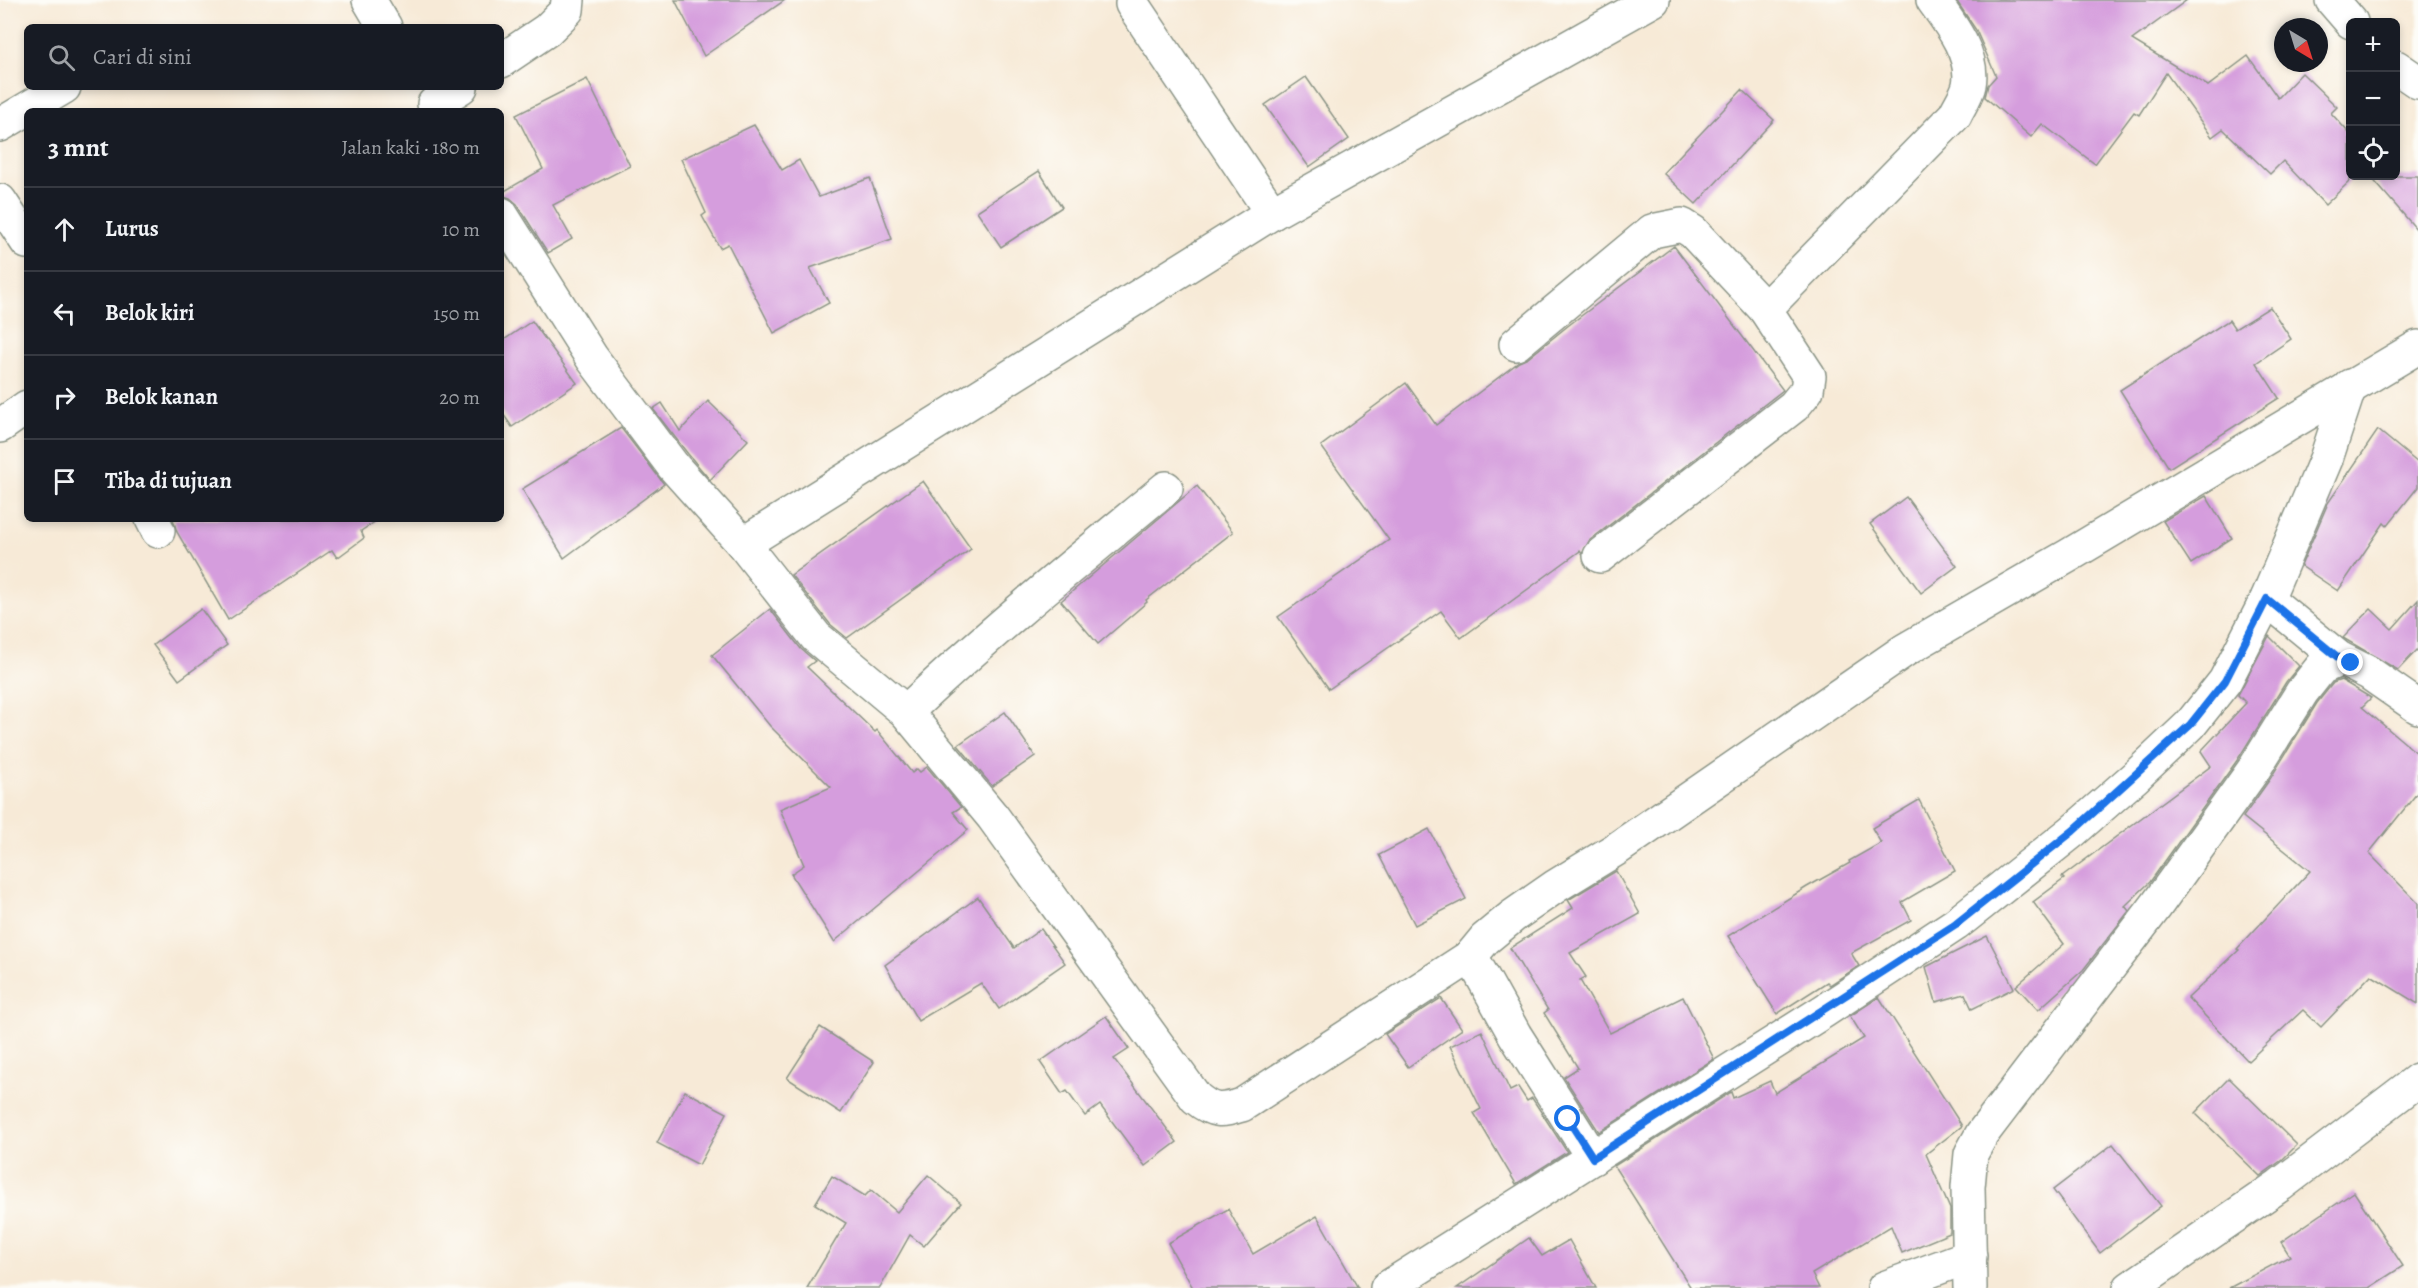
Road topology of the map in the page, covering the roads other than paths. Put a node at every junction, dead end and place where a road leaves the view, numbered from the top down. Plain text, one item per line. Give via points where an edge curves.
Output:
1 (369, 0) edge
2 (568, 0) edge
3 (1653, 0) edge
4 (1933, 0) edge
5 (2332, 0) edge
6 (1132, 4) dead end
7 (2348, 18) edge
8 (384, 24) edge
9 (504, 59) edge
10 (2400, 70) edge
11 (2418, 82) edge
12 (59, 90) edge
13 (455, 90) edge
14 (432, 101) edge
15 (29, 108) edge
16 (24, 111) edge
17 (0, 125) edge
18 (0, 201) edge
19 (1272, 213) junction
20 (504, 226) edge
21 (24, 237) edge
22 (511, 254) edge
23 (1765, 309) junction
24 (1516, 344) dead end
25 (2418, 347) edge
26 (2350, 387) junction
27 (24, 409) edge
28 (0, 426) edge
29 (1166, 488) dead end
30 (743, 544) junction
31 (1600, 556) dead end
32 (2267, 599) junction
33 (2340, 659) junction
34 (2418, 707) edge
35 (906, 712) junction
36 (1471, 956) junction
37 (2418, 1080) edge
38 (1593, 1158) junction
39 (1970, 1256) junction
40 (1387, 1288) edge
41 (1884, 1288) edge
42 (1970, 1288) edge
43 (2130, 1288) edge

1 - 8 street
2 - 9 street via 567,10 547,30
3 - 19 street
4 - 23 street via 1955,30 1967,61 1969,84 1955,115
5 - 7 street
6 - 19 street
10 - 11 street
12 - 15 street
13 - 14 street
16 - 17 street
18 - 21 street
19 - 30 street
20 - 22 street
22 - 30 street via 673,466
23 - 24 street via 1682,225 1652,231
23 - 31 street via 1809,376 1807,390 1794,406
25 - 26 street
26 - 32 street
26 - 36 street via 1905,650 1513,916
27 - 28 street
29 - 35 street via 1004,622
30 - 35 street via 816,637
32 - 33 street
32 - 38 street via 2225,681 2190,725 2073,831 1956,924
33 - 34 street via 2369,673
33 - 39 street via 2321,668 2302,692 2254,769 2156,906 1982,1134 1971,1155
35 - 36 street via 993,817 1196,1098 1208,1108 1223,1110 1242,1104
36 - 38 street via 1515,1035
37 - 43 street via 2280,1185
38 - 40 street
39 - 41 street
39 - 42 street

